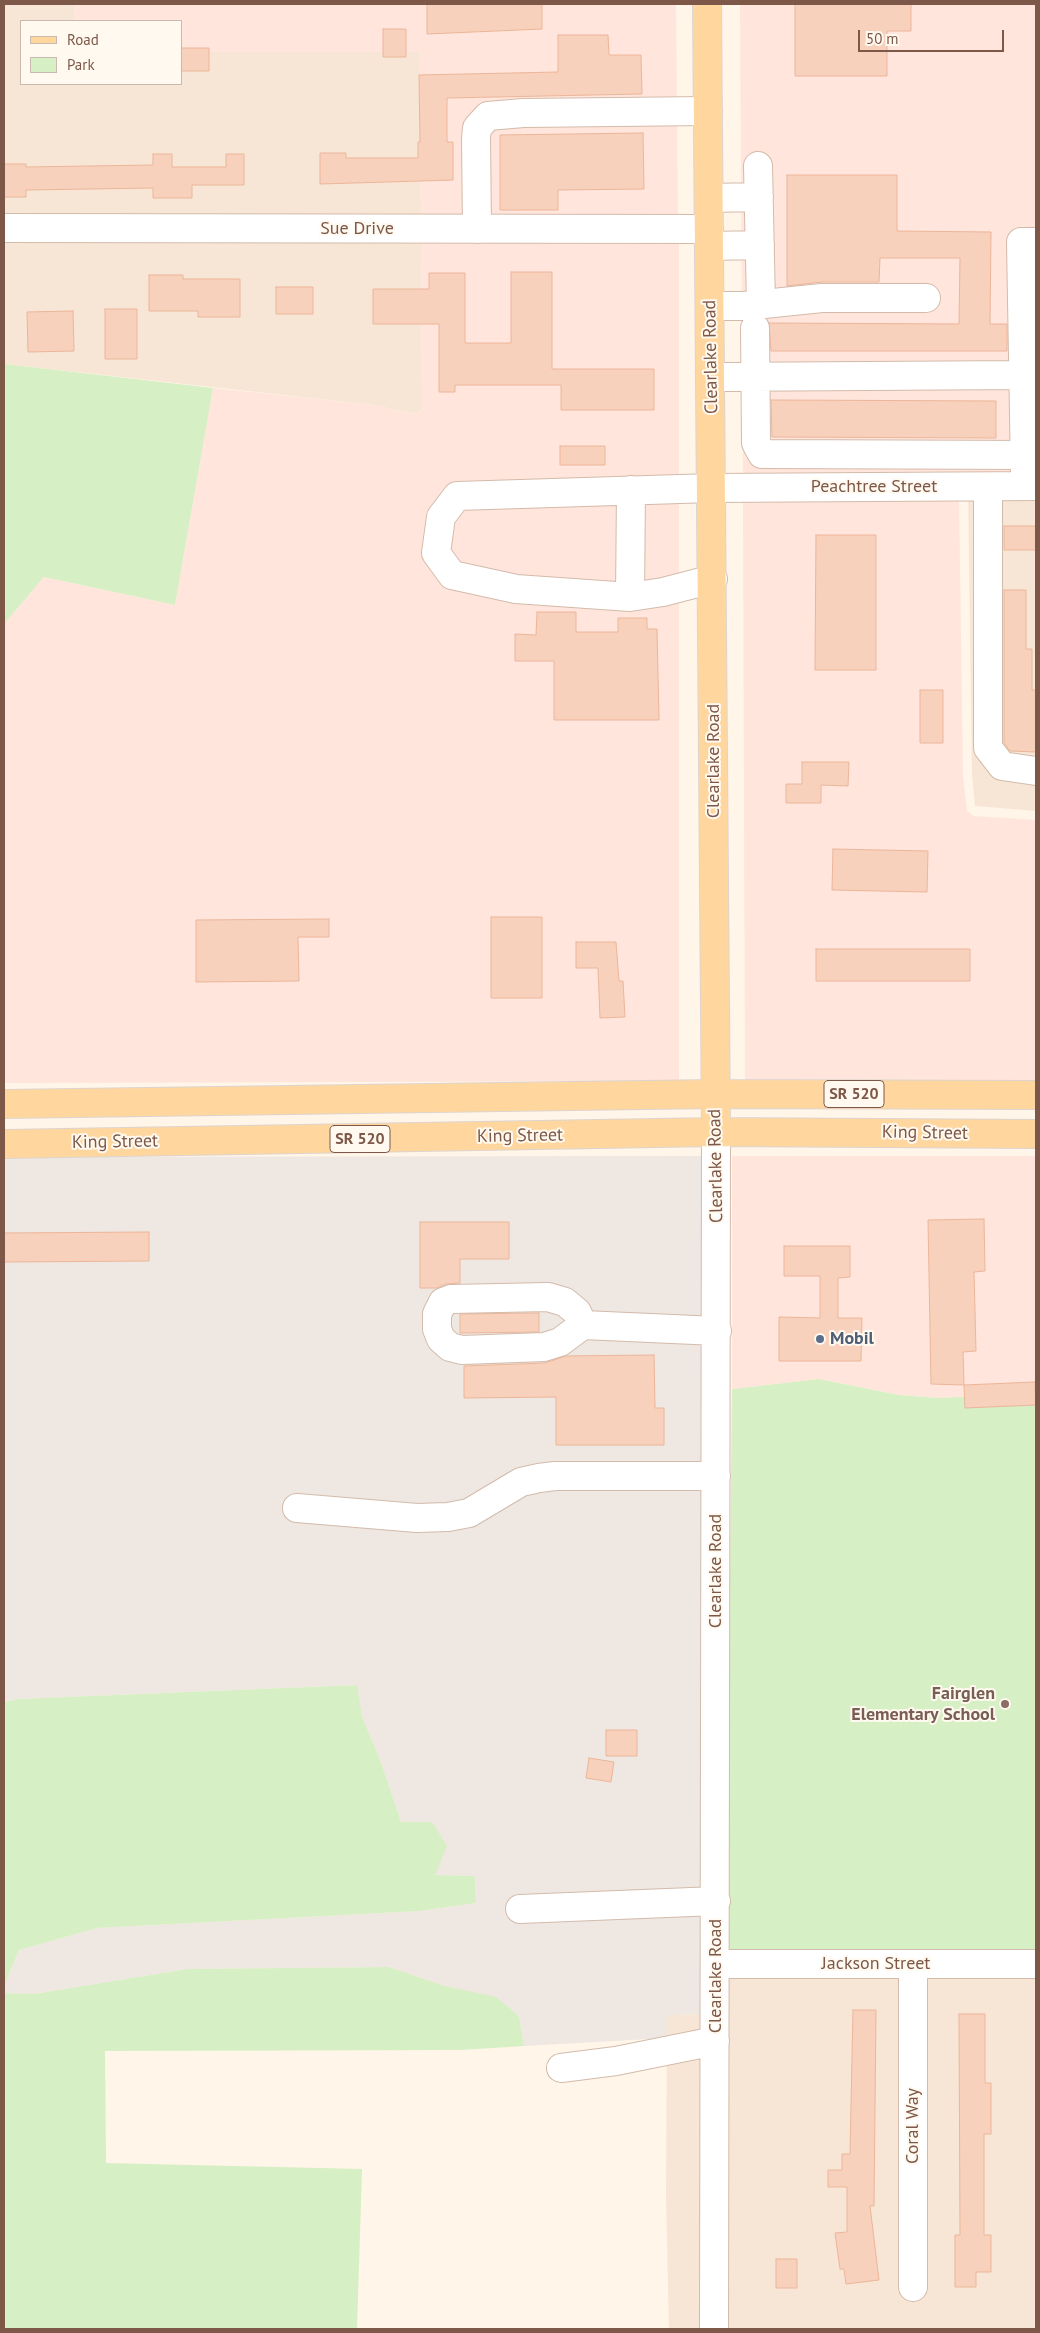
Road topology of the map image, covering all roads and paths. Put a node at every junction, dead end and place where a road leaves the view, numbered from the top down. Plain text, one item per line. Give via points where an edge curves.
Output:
1 (706, 4) edge
2 (708, 111) junction
3 (758, 166) dead end
4 (759, 197) junction
5 (709, 198) junction
6 (4, 228) edge
7 (477, 229) junction
8 (709, 238) junction
9 (1036, 242) edge
10 (760, 245) junction
11 (926, 298) dead end
12 (710, 306) junction
13 (758, 316) junction
14 (1023, 375) junction
15 (711, 377) junction
16 (754, 377) junction
17 (1031, 455) edge
18 (1031, 486) edge
19 (988, 487) junction
20 (712, 488) junction
21 (631, 490) junction
22 (713, 579) junction
23 (630, 597) junction
24 (1036, 771) edge
25 (716, 1094) junction
26 (1036, 1095) edge
27 (170, 1101) junction
28 (4, 1104) edge
29 (716, 1132) junction
30 (1036, 1134) edge
31 (171, 1140) junction
32 (4, 1144) edge
33 (583, 1325) dead end
34 (717, 1330) junction
35 (716, 1476) junction
36 (297, 1508) dead end
37 (716, 1901) junction
38 (520, 1909) dead end
39 (716, 1964) junction
40 (913, 1964) junction
41 (1036, 1964) edge
42 (715, 2041) junction
43 (561, 2068) dead end
44 (913, 2287) dead end
45 (714, 2329) edge

1 - 2 main road, Clearlake Road
2 - 5 main road, Clearlake Road
2 - 7 street via 488,116 481,121 476,138
3 - 4 street
4 - 5 street
4 - 10 street
5 - 8 main road, Clearlake Road
6 - 7 street, Sue Drive
7 - 8 street, Sue Drive
8 - 10 street, Sue Drive
8 - 12 main road, Clearlake Road
9 - 14 street via 1021,242
10 - 13 street
11 - 13 street via 822,298
12 - 13 street
12 - 15 main road, Clearlake Road
13 - 16 street
14 - 16 street
14 - 17 street
15 - 16 street
15 - 20 main road, Clearlake Road
16 - 17 street via 756,443 762,454
17 - 18 street
18 - 19 street, Peachtree Street
19 - 20 street, Peachtree Street
19 - 24 street via 988,748 1002,766
20 - 21 street, Peachtree Street
20 - 22 main road, Clearlake Road
21 - 23 street
21 - 23 street, Peachtree Street via 458,496 441,517 436,553 452,575 516,589
22 - 23 street, Peachtree Street
22 - 25 main road, Clearlake Road
25 - 26 main road, SR 520
25 - 27 main road, SR 520
25 - 29 main road, Clearlake Road
27 - 28 main road, SR 520
27 - 31 main road
29 - 30 main road, King Street / SR 520
29 - 31 main road, King Street / SR 520
29 - 34 street, Clearlake Road
31 - 32 main road, King Street / SR 520
33 - 34 street
34 - 35 street, Clearlake Road
35 - 36 street via 539,1478 521,1482 469,1513 448,1517 417,1518
35 - 37 street, Clearlake Road
37 - 38 street
37 - 39 street, Clearlake Road
39 - 40 street, Jackson Street
39 - 42 street, Clearlake Road
40 - 41 street, Jackson Street
40 - 44 street, Coral Way
42 - 43 street via 616,2061
42 - 45 street, Clearlake Road

